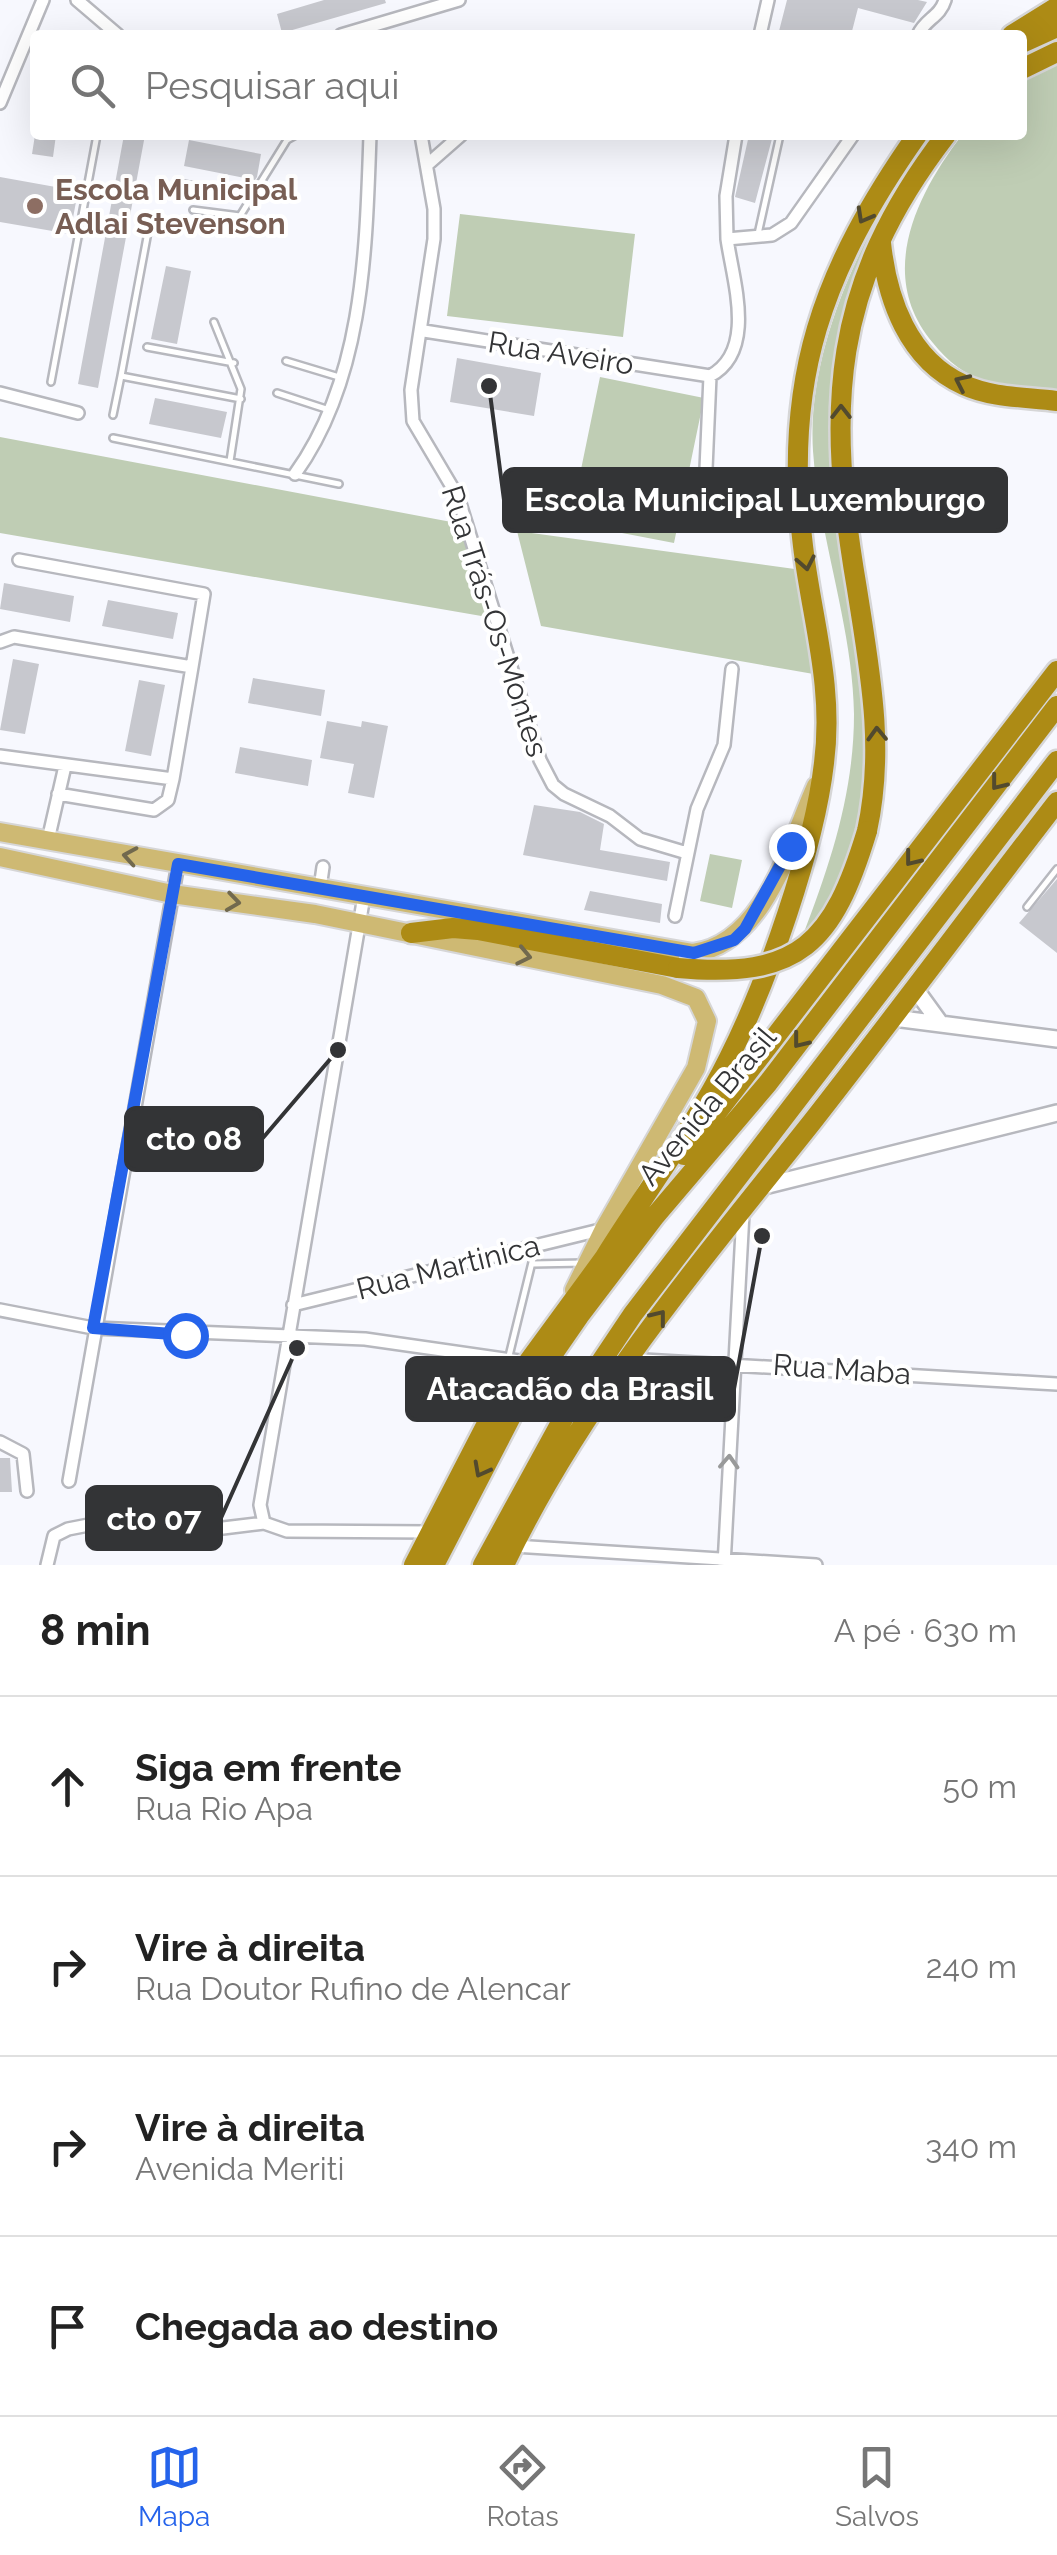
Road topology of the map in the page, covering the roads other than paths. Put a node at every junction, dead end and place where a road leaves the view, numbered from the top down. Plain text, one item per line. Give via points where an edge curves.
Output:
1 (43, 0) edge
2 (77, 0) edge
3 (459, 0) edge
4 (768, 0) edge
5 (944, 0) edge
6 (1057, 7) edge
7 (388, 22) junction
8 (1057, 27) edge
9 (30, 30) edge
10 (111, 30) edge
11 (364, 30) edge
12 (390, 30) edge
13 (761, 30) edge
14 (921, 30) edge
15 (1020, 30) edge
16 (30, 31) edge
17 (1027, 41) edge
18 (1057, 52) edge
19 (1027, 67) edge
20 (0, 103) edge
21 (96, 140) edge
22 (288, 140) edge
23 (370, 140) edge
24 (421, 140) edge
25 (454, 140) edge
26 (735, 140) edge
27 (779, 140) edge
28 (849, 140) edge
29 (915, 140) edge
30 (942, 140) edge
31 (428, 164) junction
32 (183, 184) dead end
33 (254, 197) junction
34 (193, 210) dead end
35 (151, 216) dead end
36 (757, 237) junction
37 (727, 238) junction
38 (880, 242) junction
39 (214, 322) dead end
40 (424, 330) junction
41 (148, 346) dead end
42 (286, 361) dead end
43 (234, 364) junction
44 (121, 376) junction
45 (704, 376) junction
46 (342, 378) junction
47 (51, 382) dead end
48 (0, 393) edge
49 (278, 393) dead end
50 (242, 399) junction
51 (1057, 401) edge
52 (332, 410) junction
53 (78, 413) dead end
54 (113, 415) dead end
55 (113, 438) dead end
56 (230, 461) junction
57 (706, 469) dead end
58 (295, 474) junction
59 (339, 484) dead end
60 (20, 560) dead end
61 (0, 642) edge
62 (192, 667) junction
63 (732, 669) dead end
64 (1057, 671) edge
65 (1057, 706) edge
66 (0, 756) edge
67 (1057, 760) edge
68 (64, 766) junction
69 (824, 767) junction
70 (173, 779) junction
71 (58, 794) junction
72 (1057, 802) edge
73 (0, 832) edge
74 (48, 840) junction
75 (687, 853) junction
76 (0, 857) edge
77 (178, 864) junction
78 (323, 868) dead end
79 (1057, 869) edge
80 (320, 888) junction
81 (172, 894) junction
82 (364, 896) junction
83 (1027, 907) dead end
84 (675, 916) dead end
85 (360, 925) junction
86 (411, 933) junction
87 (916, 990) junction
88 (894, 1018) junction
89 (940, 1023) junction
90 (880, 1036) junction
91 (1057, 1040) edge
92 (1057, 1113) edge
93 (760, 1187) junction
94 (744, 1208) junction
95 (604, 1228) junction
96 (700, 1228) junction
97 (536, 1245) junction
98 (596, 1260) junction
99 (532, 1264) junction
100 (293, 1305) junction
101 (0, 1310) edge
102 (93, 1328) junction
103 (285, 1336) junction
104 (627, 1359) junction
105 (518, 1361) junction
106 (734, 1362) junction
107 (1057, 1384) edge
108 (0, 1442) edge
109 (69, 1481) dead end
110 (27, 1491) dead end
111 (264, 1523) junction
112 (429, 1532) junction
113 (509, 1556) edge
114 (724, 1562) edge
115 (48, 1565) edge
116 (414, 1565) edge
117 (434, 1565) edge
118 (483, 1565) edge
119 (816, 1565) edge

1 - 9 street
2 - 10 street
3 - 7 street
4 - 13 street
5 - 14 street
6 - 15 highway
7 - 11 street
7 - 12 street
8 - 17 highway
16 - 20 street
18 - 19 highway
21 - 47 lane
22 - 33 lane
23 - 46 street via 360,284
24 - 31 street, Rua Trás-Os-Montes
25 - 31 street
26 - 37 street
27 - 36 lane
28 - 36 street via 791,223
29 -> 69 highway via 847,246 816,325 799,398 803,548 828,692
30 - 38 highway
31 - 40 street, Rua Trás-Os-Montes via 434,239
32 - 33 lane
33 - 34 lane via 236,217
35 - 44 lane
36 - 37 street
37 - 45 street via 739,327 729,361
51 -> 38 highway via 966,386 922,354 894,308
86 -> 38 highway, bridge via 478,930 678,968 754,969 815,938 841,905 867,831 878,758 846,526 840,404 853,307
39 - 43 lane
40 - 45 street, Rua Aveiro
40 - 75 street, Rua Trás-Os-Montes via 411,390 413,421 458,497 546,774 564,794 640,839
41 - 43 lane
42 - 46 lane
43 - 50 lane
44 - 50 lane
44 - 54 lane
45 - 57 street
46 - 52 street
48 - 53 street
49 - 52 lane
50 - 56 lane
52 - 58 street
55 - 56 lane
56 - 58 lane
58 - 59 lane
60 - 62 street via 204,594
61 - 62 street via 14,637
62 - 70 street
63 - 75 street via 724,744
64 -> 98 highway, Avenida Brasil
65 -> 117 highway, Avenida Brasil via 768,1083 578,1316 516,1407
66 - 68 street
67 - 96 highway
68 - 70 street
68 - 71 street
69 - 82 main road via 755,916 734,940 711,951 630,945
69 - 98 highway via 793,891 730,1057
70 - 71 street via 168,800 154,810
71 - 74 street
72 - 87 highway
73 - 74 main road
77 -> 74 main road
75 - 84 street
76 - 81 main road
77 - 80 main road
77 - 81 street
78 - 80 street
79 - 83 lane
80 - 82 main road
81 -> 85 main road
81 - 102 street
82 - 85 street
85 - 86 main road
85 - 100 street
86 -> 95 main road, Avenida Brasil via 688,993 703,1008 707,1021 696,1068
87 - 88 highway
87 - 89 street
88 - 89 street
88 - 90 highway
89 - 91 street
90 - 93 highway
90 - 96 highway
92 - 93 street
93 - 94 highway
104 -> 94 highway
94 - 106 street
95 - 97 street, Rua Martinica
95 - 98 main road, Avenida Brasil
96 - 118 highway via 564,1417
97 - 99 lane
97 - 100 street, Rua Martinica
98 - 99 lane
98 - 105 highway, Avenida Brasil via 566,1308
99 - 105 lane
100 - 103 street
101 - 102 street
102 - 103 street
102 - 109 street
103 - 105 street via 364,1338
103 - 111 street via 260,1505
104 - 106 street, Rua Maba
104 - 113 highway via 554,1469
105 - 112 highway, Avenida Brasil
106 - 107 street, Rua Maba
114 -> 106 street
108 - 110 street via 23,1454
111 - 112 street via 287,1531
111 - 115 street via 214,1529 140,1515 98,1522 54,1536
112 - 116 highway, Avenida Brasil
113 - 114 street
114 - 119 street

